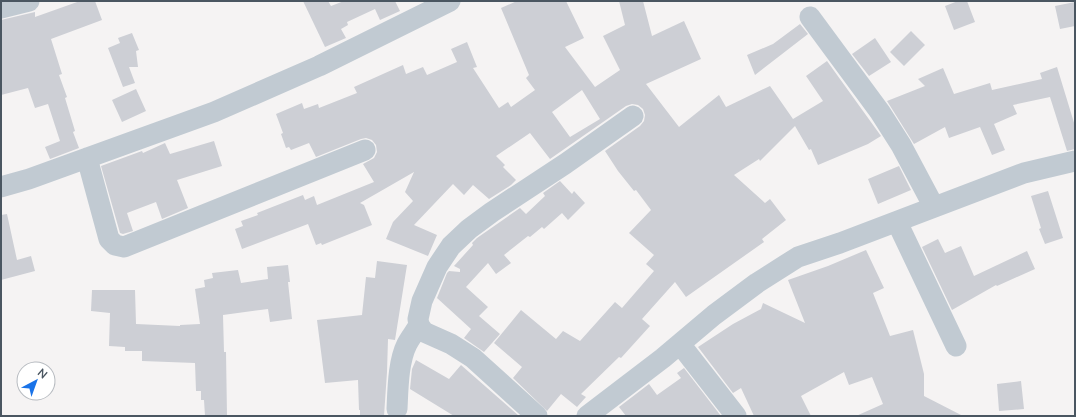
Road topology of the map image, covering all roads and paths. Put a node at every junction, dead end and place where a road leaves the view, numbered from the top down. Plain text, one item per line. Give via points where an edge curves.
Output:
1 (29, 1) edge
2 (450, 1) edge
3 (1, 8) edge
4 (810, 17) dead end
5 (633, 116) dead end
6 (365, 150) dead end
7 (87, 158) junction
8 (1075, 161) edge
9 (1, 187) edge
10 (934, 207) junction
11 (897, 222) junction
12 (419, 326) junction
13 (680, 344) junction
14 (956, 346) dead end
15 (397, 409) dead end
16 (537, 416) edge
17 (587, 416) edge
18 (736, 416) edge

1 - 3 street
2 - 7 street via 319,66 235,103
4 - 10 street via 880,112
5 - 12 street via 492,212 451,246 437,267 422,302
6 - 7 street via 124,247 115,245 109,239
7 - 9 street
8 - 10 street via 1024,173
10 - 11 street
11 - 13 street via 798,257 757,283
11 - 14 street
12 - 15 street via 406,345 398,386
12 - 16 street via 424,332 474,358
13 - 17 street
13 - 18 street

